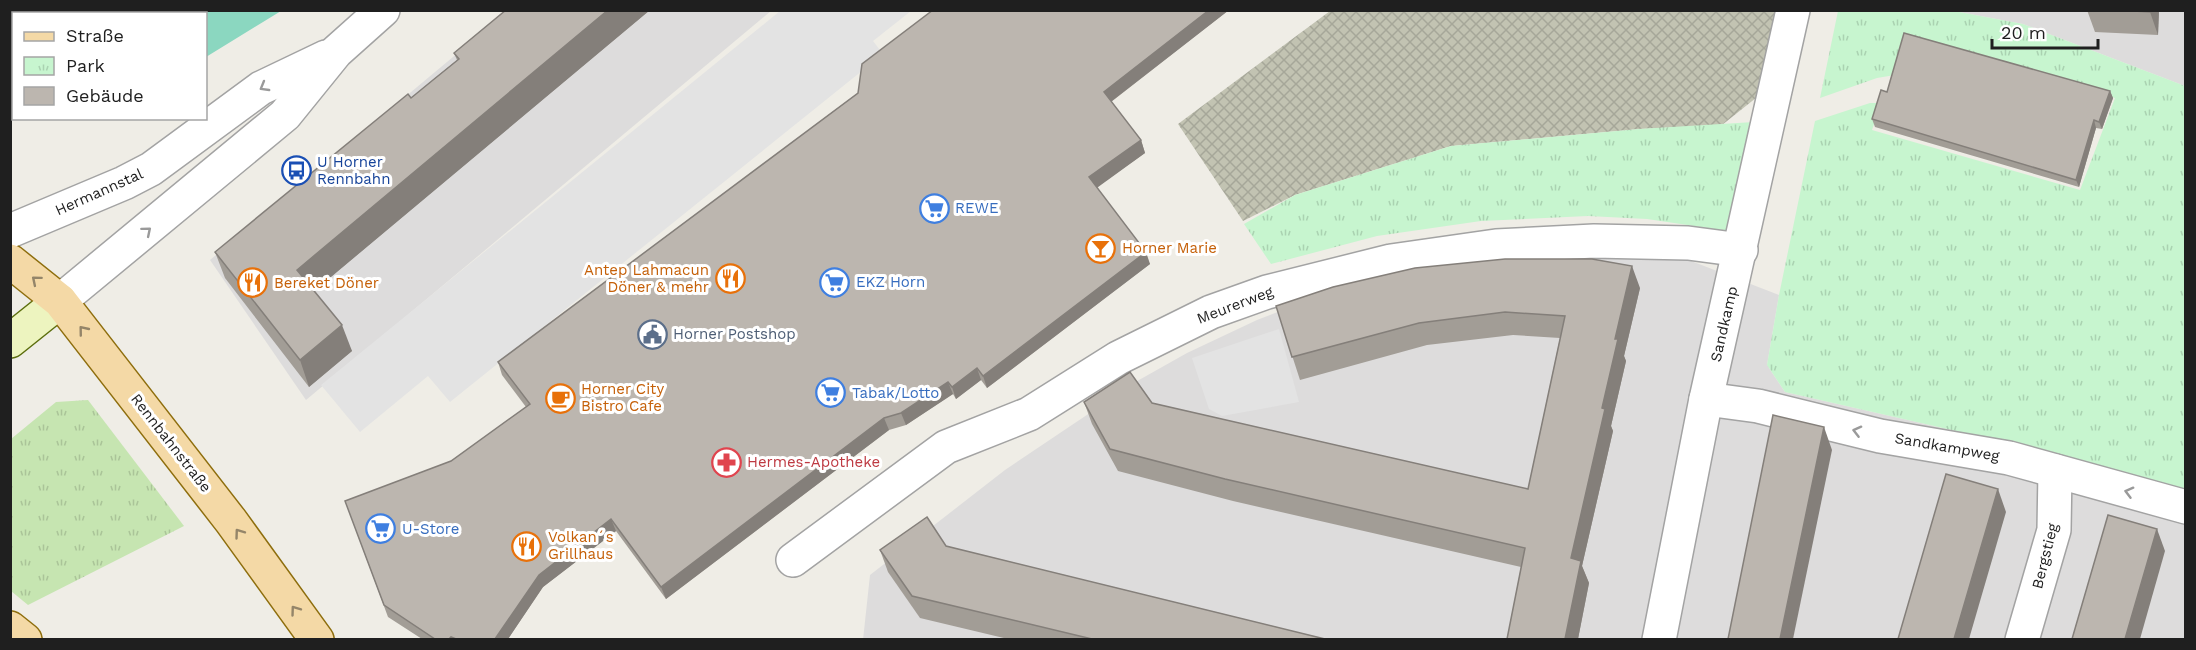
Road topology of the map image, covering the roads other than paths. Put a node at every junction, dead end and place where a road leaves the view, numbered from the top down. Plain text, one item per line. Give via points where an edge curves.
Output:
1 (383, 10) edge
2 (1793, 10) edge
3 (336, 52) junction
4 (10, 231) edge
5 (1741, 250) junction
6 (10, 261) edge
7 (60, 301) junction
8 (10, 341) edge
9 (1706, 399) junction
10 (2055, 471) junction
11 (2186, 507) edge
12 (793, 560) dead end
13 (10, 628) edge
14 (25, 639) edge
15 (316, 639) edge
16 (1659, 639) edge
17 (2022, 639) edge

1 - 3 street, Hermannstal
2 - 5 street, Sandkamp
3 -> 4 street, Hermannstal via 261,88 151,168 124,183
7 -> 3 street, Hermannstal via 285,115
5 - 9 street, Sandkamp
5 - 12 street, Meurerweg via 1688,243 1594,241 1496,246 1391,261 1267,292 1211,312 1118,358 1029,414 946,447
7 -> 6 main road, Rennbahnstraße
7 - 8 main road
15 -> 7 main road, Rennbahnstraße via 231,521
10 -> 9 street, Sandkampweg via 2009,458 1880,436 1758,406
9 - 16 street, Sandkamp
11 -> 10 street, Sandkampweg
10 - 17 street, Bergstieg via 2054,530
13 - 14 main road

